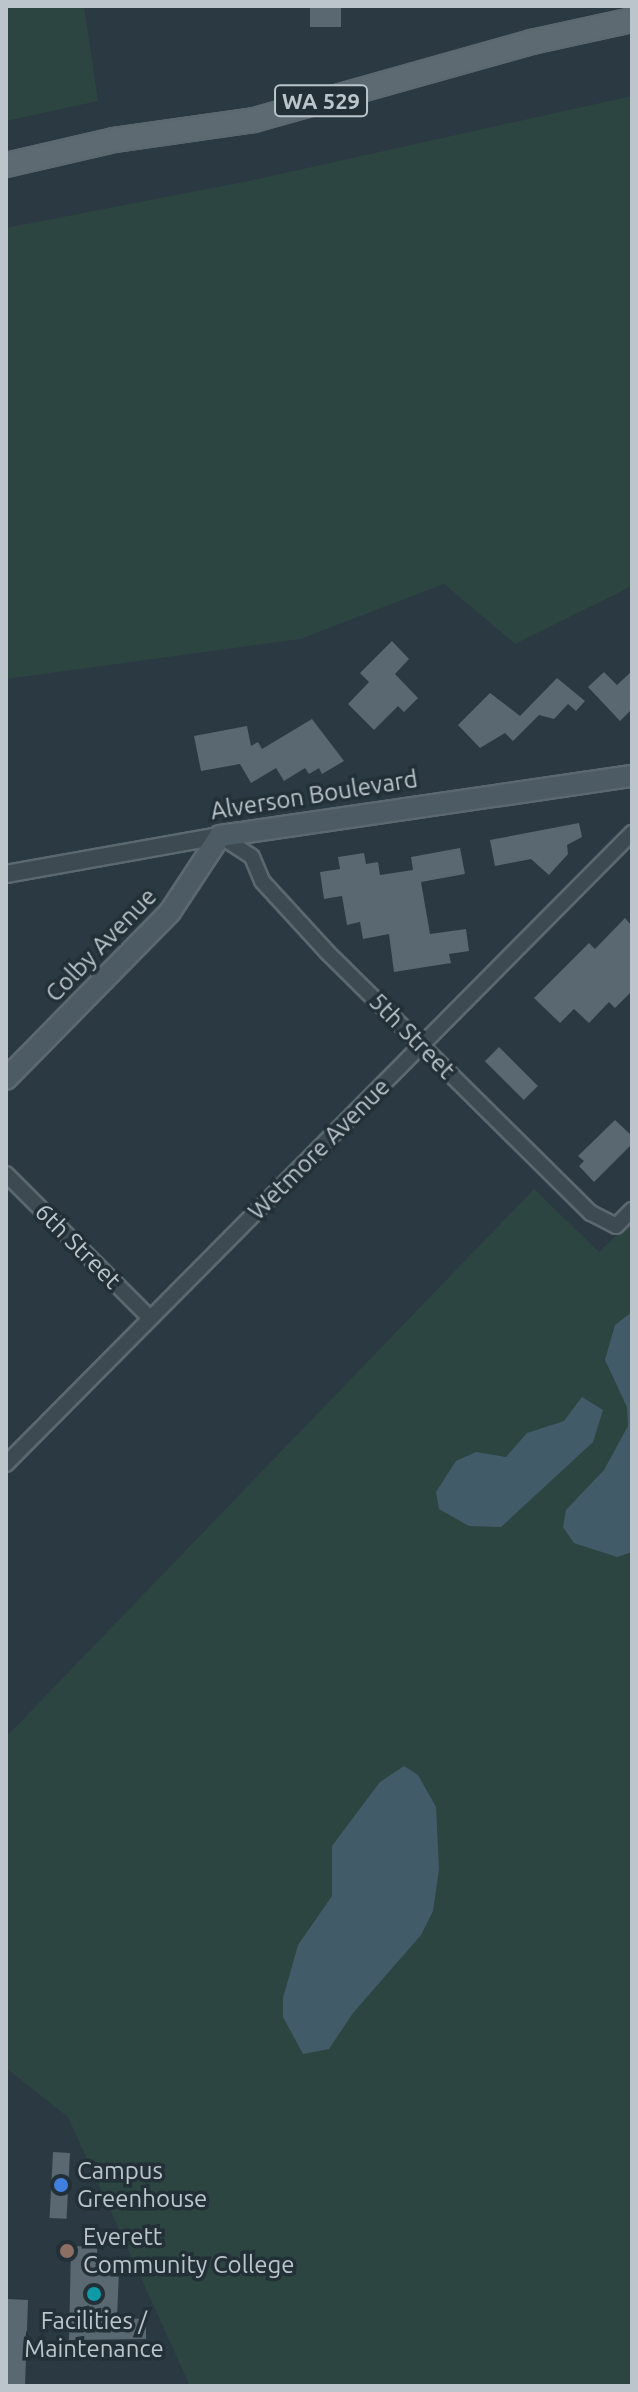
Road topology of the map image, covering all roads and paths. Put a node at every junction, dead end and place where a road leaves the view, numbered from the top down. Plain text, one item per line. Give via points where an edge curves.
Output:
1 (632, 20) edge
2 (6, 165) edge
3 (632, 776) edge
4 (632, 833) edge
5 (220, 836) junction
6 (6, 874) edge
7 (422, 1046) junction
8 (6, 1079) edge
9 (6, 1174) edge
10 (632, 1210) edge
11 (150, 1318) junction
12 (6, 1464) edge

1 - 2 main road, WA 529 via 532,42 254,120 114,140
3 - 5 main road, Alverson Boulevard
4 - 7 street, Wetmore Avenue
5 - 6 street, Alverson Boulevard
5 - 7 street, 5th Street via 252,857 262,881
5 - 8 main road, Colby Avenue via 170,912
7 - 10 street, 5th Street via 591,1213 616,1226
7 - 11 street, Wetmore Avenue
9 - 11 street, 6th Street
11 - 12 street, Wetmore Avenue

